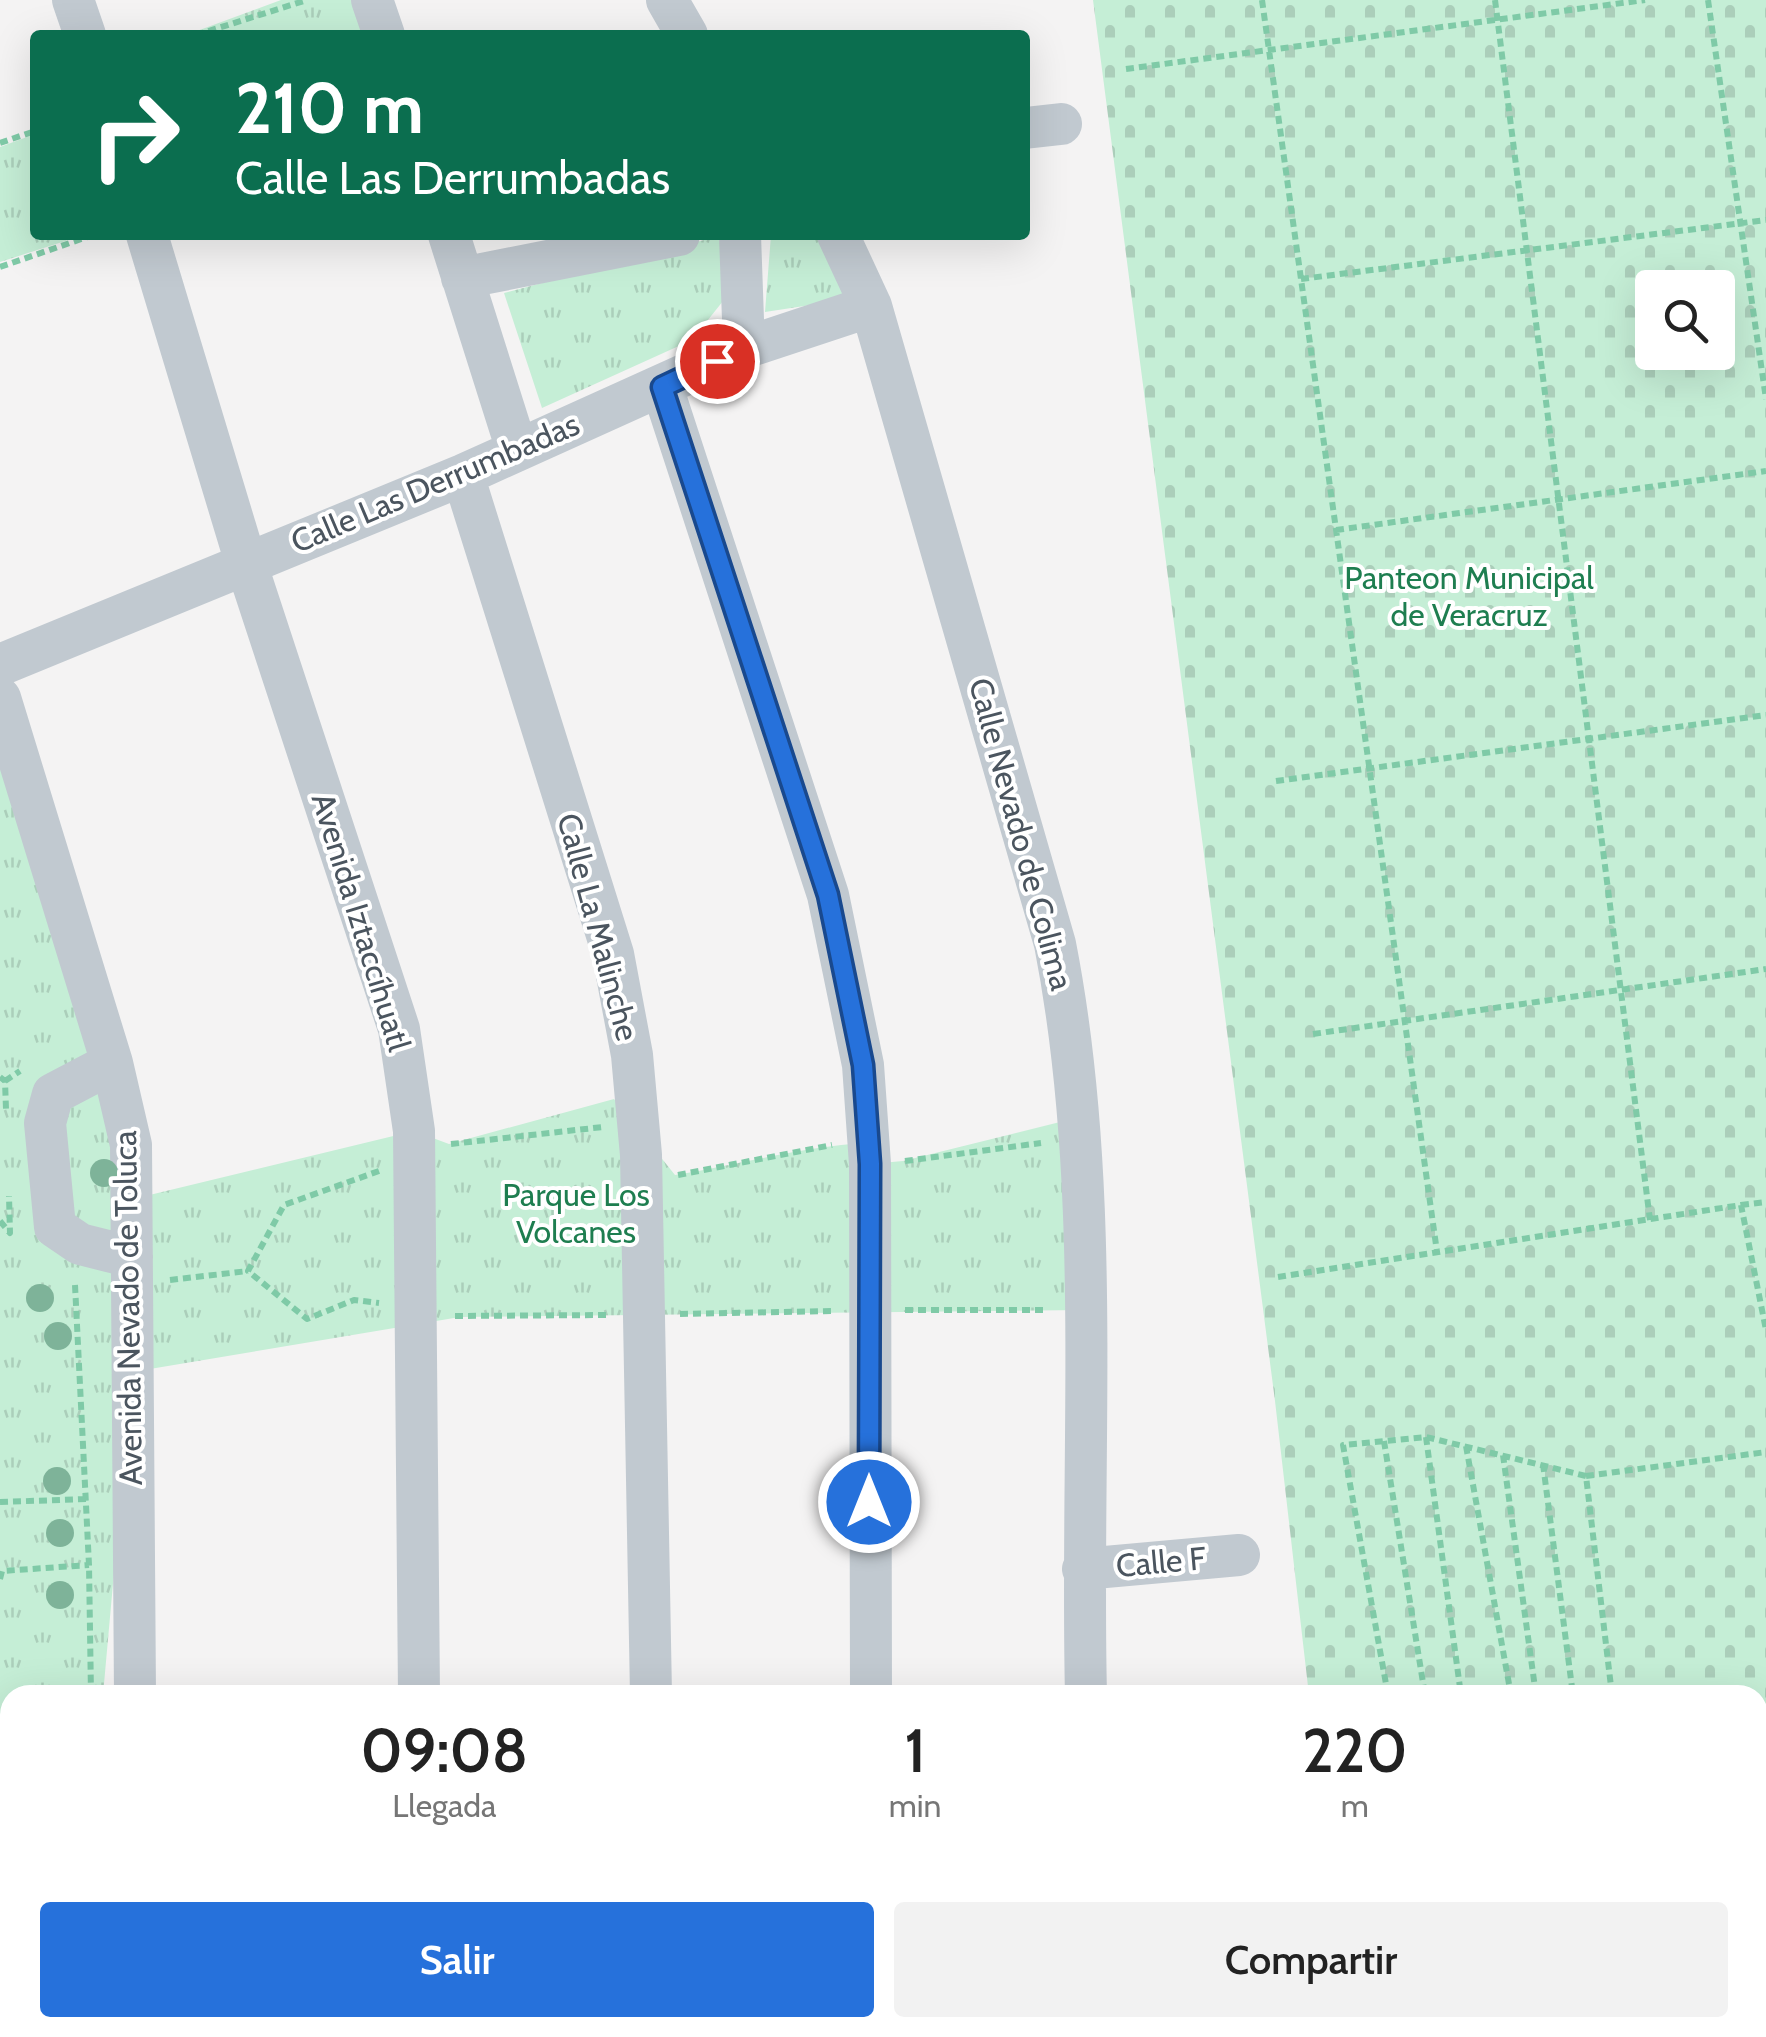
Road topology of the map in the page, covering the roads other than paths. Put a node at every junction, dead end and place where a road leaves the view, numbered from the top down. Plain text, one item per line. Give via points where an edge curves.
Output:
1 (73, 0) edge
2 (372, 0) edge
3 (667, 0) edge
4 (83, 30) edge
5 (382, 30) edge
6 (684, 30) edge
7 (149, 240) edge
8 (451, 240) edge
9 (653, 240) edge
10 (740, 240) edge
11 (840, 240) edge
12 (462, 278) junction
13 (871, 306) junction
14 (744, 348) junction
15 (662, 387) junction
16 (518, 450) junction
17 (462, 475) junction
18 (246, 562) junction
19 (0, 665) edge
20 (0, 698) edge
21 (112, 1063) junction
22 (132, 1271) junction
23 (1239, 1555) dead end
24 (1083, 1570) junction
25 (134, 1685) edge
26 (419, 1685) edge
27 (651, 1685) edge
28 (871, 1685) edge
29 (1086, 1685) edge

1 - 4 street
2 - 5 street
3 - 6 street
7 - 18 street, Avenida Iztaccíhuatl
8 - 12 street
9 - 12 street
10 - 14 street
11 - 13 street, Calle Nevado de Colima
12 - 16 street
13 - 14 street, Calle Las Derrumbadas
13 - 24 street, Calle Nevado de Colima via 1055,944 1069,1015 1080,1138
14 - 15 street, Calle Las Derrumbadas
15 - 16 street, Calle Las Derrumbadas
15 - 28 street via 828,895 863,1065
16 - 17 street, Calle Las Derrumbadas
17 - 18 street, Calle Las Derrumbadas
17 - 27 street, Calle La Malinche via 613,954 632,1056
18 - 19 street, Calle Las Derrumbadas
18 - 26 street, Avenida Iztaccíhuatl via 399,1029 415,1158
20 - 21 street, Avenida Nevado de Toluca
21 - 22 street, Avenida Nevado de Toluca via 131,1146
21 - 22 street via 53,1094 45,1122 55,1227
22 - 25 street, Avenida Nevado de Toluca
23 - 24 street, Calle F
24 - 29 street, Calle Nevado de Colima

